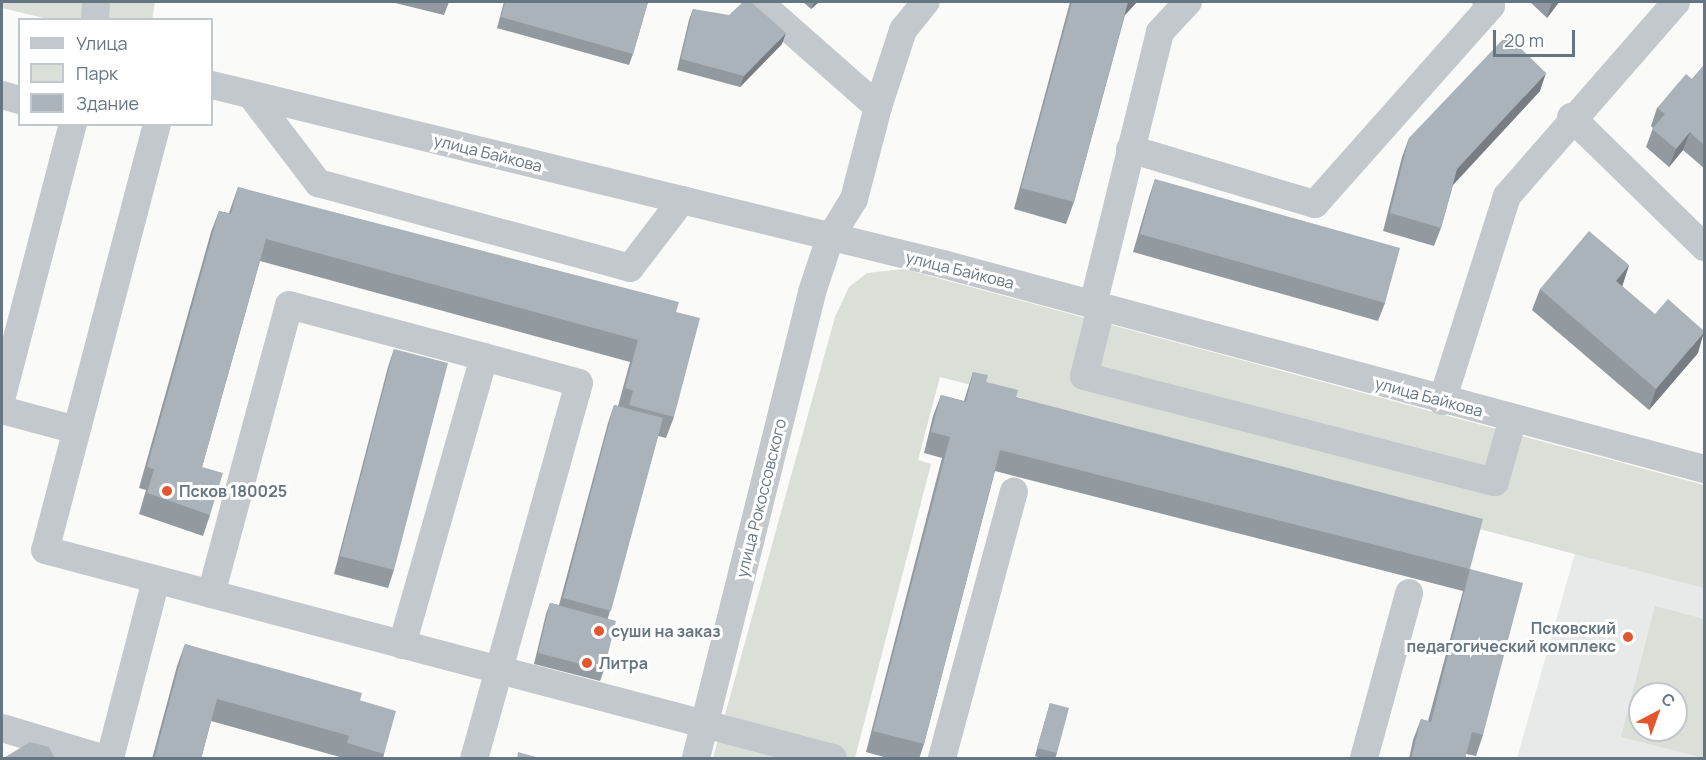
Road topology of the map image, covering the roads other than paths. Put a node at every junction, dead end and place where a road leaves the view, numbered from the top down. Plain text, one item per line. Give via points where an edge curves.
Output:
1 (96, 2) edge
2 (759, 2) edge
3 (926, 2) edge
4 (1188, 2) edge
5 (1486, 2) edge
6 (1676, 2) edge
7 (95, 18) edge
8 (213, 85) edge
9 (2, 95) edge
10 (251, 95) junction
11 (18, 99) edge
12 (878, 107) junction
13 (1571, 117) junction
14 (72, 126) edge
15 (156, 126) edge
16 (1130, 150) junction
17 (682, 200) junction
18 (830, 238) junction
19 (1704, 247) edge
20 (1097, 307) junction
21 (484, 357) junction
22 (2, 396) edge
23 (1442, 401) junction
24 (2, 410) edge
25 (1513, 418) junction
26 (76, 430) junction
27 (1704, 469) edge
28 (1014, 492) dead end
29 (156, 580) junction
30 (1409, 593) dead end
31 (211, 594) junction
32 (402, 645) junction
33 (499, 671) junction
34 (705, 725) junction
35 (2, 728) edge
36 (102, 759) edge
37 (110, 759) edge
38 (474, 759) edge
39 (696, 759) edge
40 (833, 759) edge
41 (942, 759) edge
42 (1364, 759) edge

1 - 7 street
2 - 12 street
3 - 12 street, улица Рокоссовского via 903,30
4 - 16 street via 1160,32
5 - 16 street via 1491,6 1315,204
6 - 13 street
8 - 10 street, улица Байкова
9 - 11 street
10 - 17 street, улица Байкова
10 - 17 street via 318,183 630,268
12 - 18 street, улица Рокоссовского via 854,199
13 - 19 street
13 - 23 street via 1507,196
14 - 22 street
15 - 26 street
16 - 20 street
17 - 18 street, улица Байкова
18 - 20 street, улица Байкова
18 - 34 street, улица Рокоссовского via 812,292
20 - 23 street, улица Байкова
20 - 25 street via 1084,376 1495,482
21 - 31 street via 289,305
21 - 32 street
21 - 33 street via 579,382
23 - 25 street, улица Байкова
24 - 26 street
25 - 27 street, улица Байкова
26 - 29 street via 45,550
28 - 41 street
29 - 31 street
29 - 37 street
30 - 42 street
31 - 32 street
32 - 33 street
33 - 34 street
33 - 38 street
34 - 39 street, улица Рокоссовского
34 - 40 street
35 - 36 street

